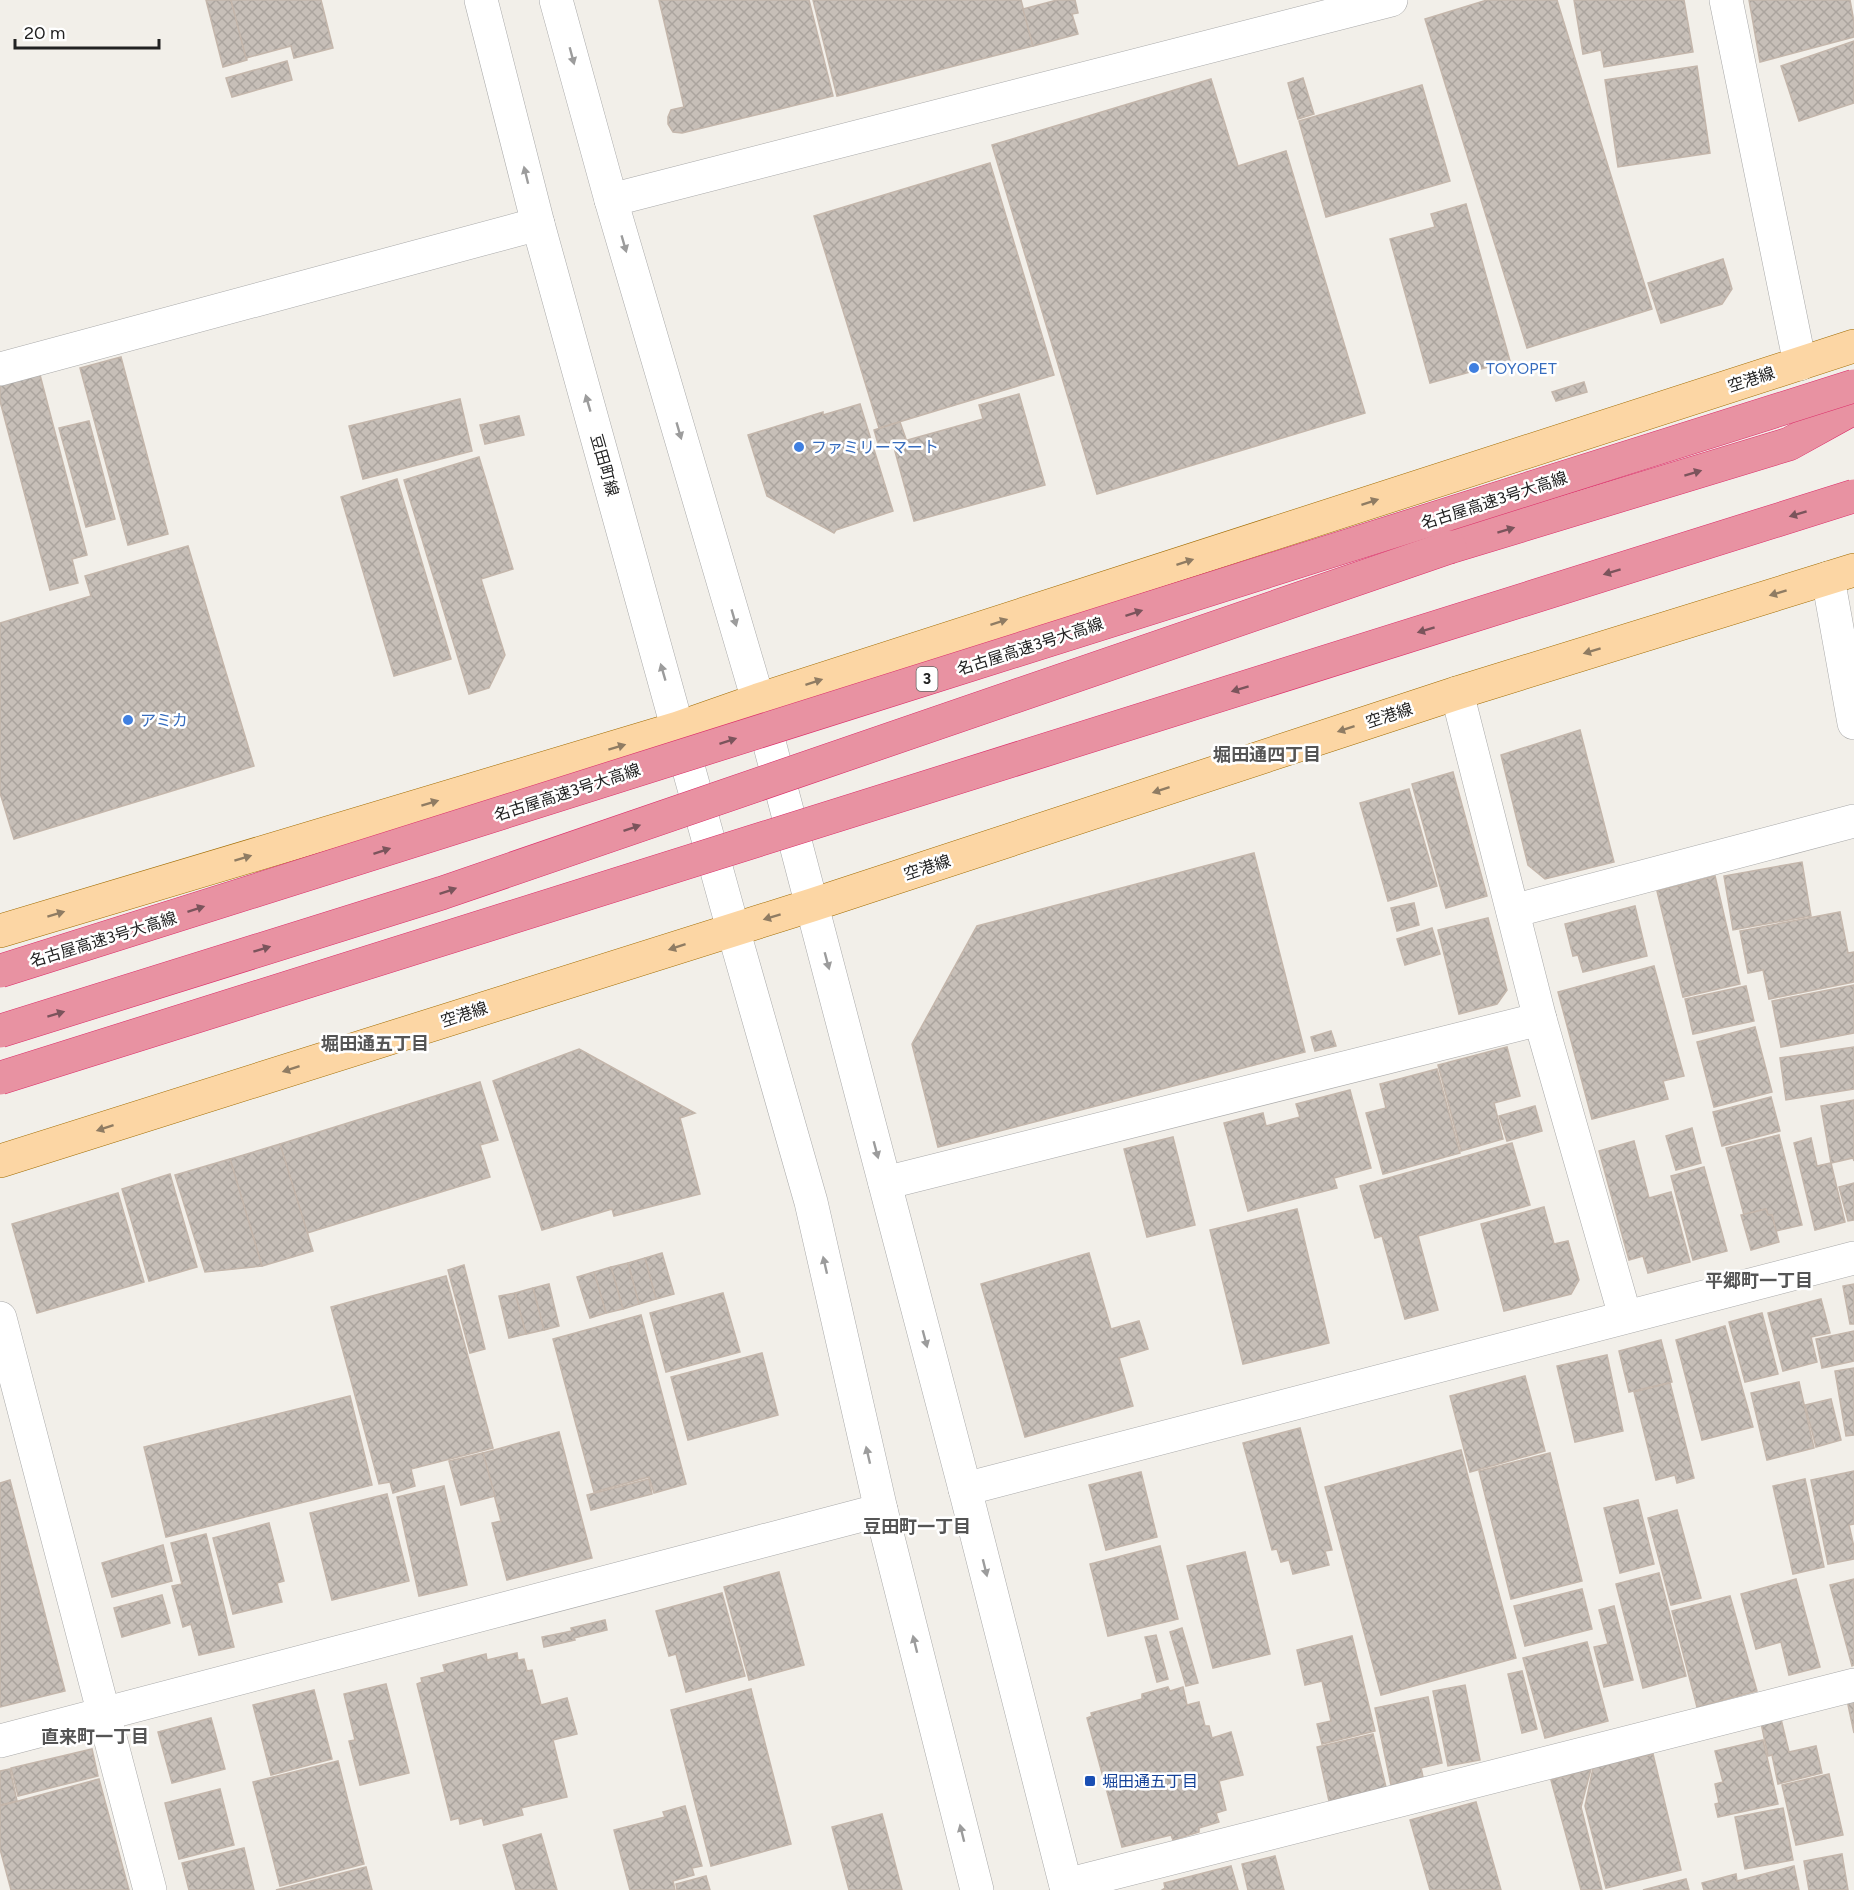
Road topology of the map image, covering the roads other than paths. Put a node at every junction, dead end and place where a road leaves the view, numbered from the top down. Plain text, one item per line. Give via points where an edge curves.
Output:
1 (481, 0) edge
2 (556, 0) edge
3 (1391, 0) edge
4 (1725, 0) edge
5 (611, 200) junction
6 (538, 224) junction
7 (1854, 346) edge
8 (1800, 364) junction
9 (0, 369) edge
10 (1854, 386) edge
11 (1854, 408) edge
12 (1854, 496) edge
13 (1841, 574) edge
14 (1457, 693) junction
15 (758, 700) junction
16 (1854, 723) edge
17 (678, 728) junction
18 (1854, 821) edge
19 (812, 905) junction
20 (1513, 911) junction
21 (733, 929) junction
22 (0, 931) edge
23 (0, 971) edge
24 (1540, 1019) junction
25 (0, 1031) edge
26 (0, 1078) edge
27 (0, 1161) edge
28 (885, 1183) junction
29 (1854, 1258) edge
30 (1625, 1316) junction
31 (0, 1318) edge
32 (965, 1489) junction
33 (881, 1510) junction
34 (1854, 1685) edge
35 (104, 1714) junction
36 (0, 1741) edge
37 (1066, 1888) edge
38 (150, 1890) edge
39 (977, 1890) edge

6 -> 1 street, 豆田町線
2 -> 5 street
3 - 5 street
4 - 8 street
5 -> 15 street
6 - 9 street
17 -> 6 street, 豆田町線
7 - 8 main road, 空港線
15 -> 8 main road, 空港線
23 -> 10 highway, 名古屋高速3号大高線 / 3, bridge
25 -> 11 highway, bridge via 442,893 1450,547 1788,444
12 -> 26 highway, bridge
13 -> 14 main road, 空港線
13 - 16 street
14 -> 19 main road, 空港線
14 - 20 street
15 - 17 main road, 空港線
15 - 19 street
17 - 21 street, 豆田町線
22 -> 17 main road, 空港線
18 - 20 street
19 -> 21 main road, 空港線
19 -> 28 street
20 - 24 street
21 -> 27 main road, 空港線
33 -> 21 street, 豆田町線 via 811,1202
24 - 28 street
24 - 30 street
28 -> 32 street
29 - 30 street
30 - 32 street
31 - 35 street
32 -> 37 street
33 - 35 street
39 -> 33 street, 豆田町線
34 - 37 street
35 - 36 street
35 - 38 street

